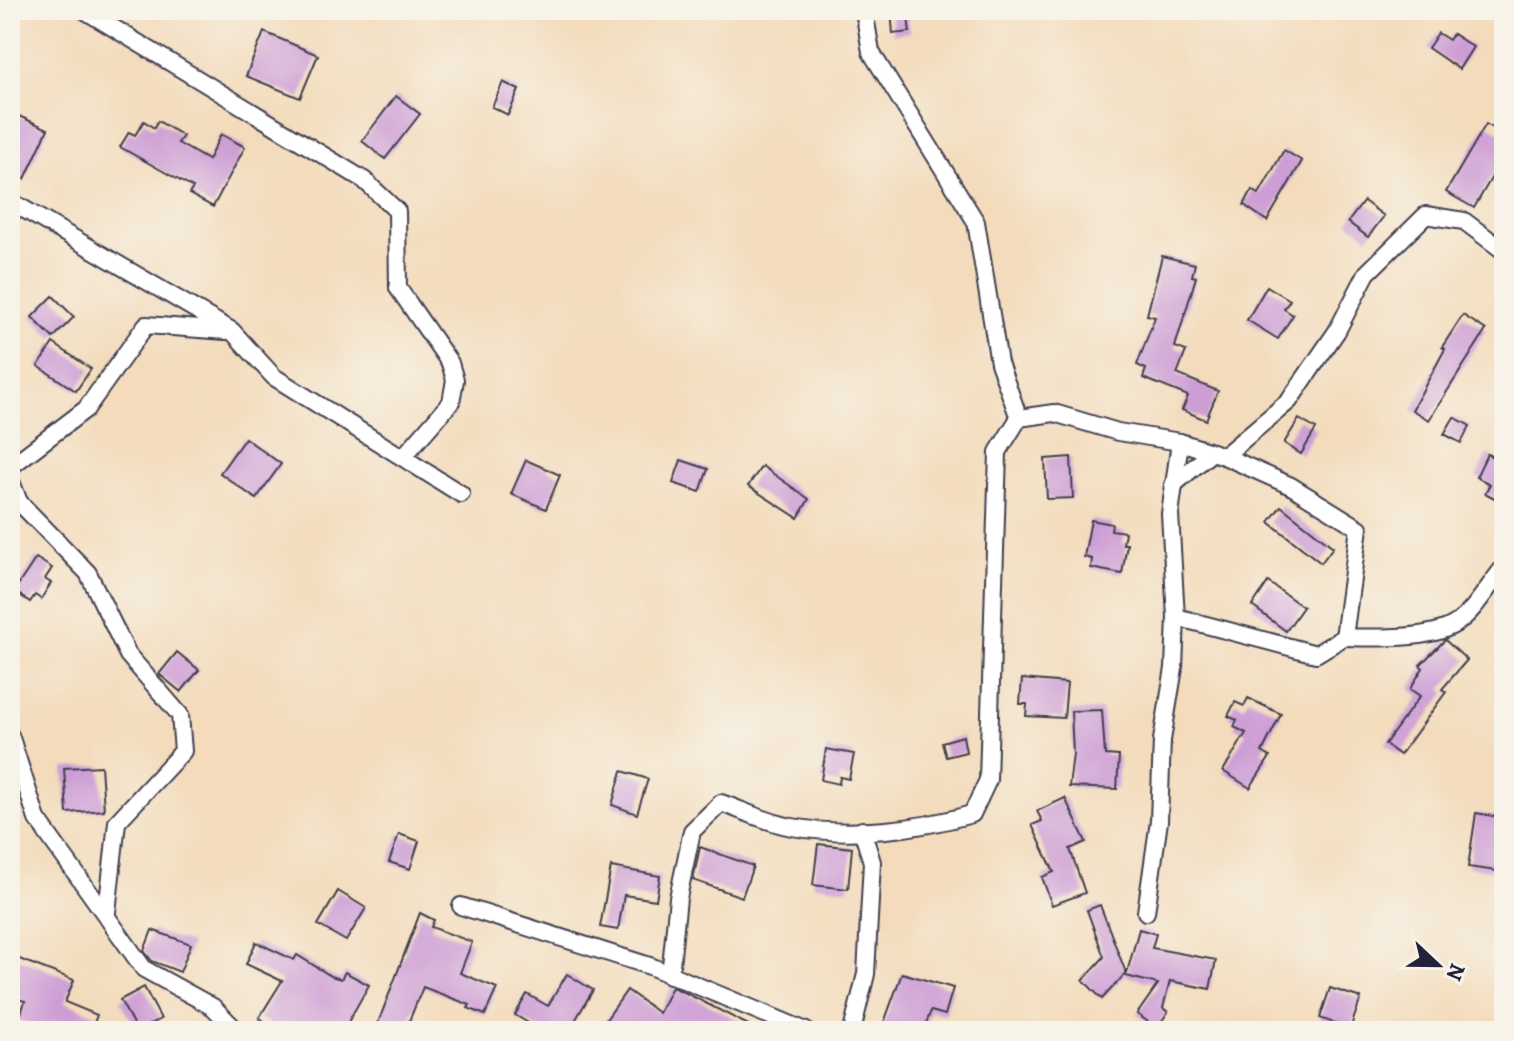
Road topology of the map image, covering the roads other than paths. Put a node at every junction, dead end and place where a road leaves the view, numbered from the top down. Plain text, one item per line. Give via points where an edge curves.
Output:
1 (84, 10) edge
2 (864, 10) edge
3 (10, 201) edge
4 (1504, 251) edge
5 (232, 331) junction
6 (1019, 418) junction
7 (1180, 442) junction
8 (1218, 454) junction
9 (404, 456) junction
10 (10, 467) edge
11 (10, 479) edge
12 (1173, 485) junction
13 (461, 494) dead end
14 (1504, 567) edge
15 (1176, 617) junction
16 (1344, 637) junction
17 (10, 735) edge
18 (862, 830) junction
19 (461, 906) dead end
20 (107, 912) junction
21 (1146, 912) dead end
22 (670, 975) junction
23 (237, 1031) edge
24 (806, 1031) edge
25 (852, 1031) edge

1 - 9 street via 364,180 397,211 398,288 450,363 455,380 451,402
2 - 6 street via 871,52 976,222 999,363
3 - 5 street
4 - 8 street via 1464,221 1426,215 1367,273 1337,331 1289,401
5 - 9 street via 274,377
5 - 10 street via 146,325 86,409
6 - 7 street via 1054,413 1118,432
6 - 18 street via 998,452 988,780 972,814 927,827
7 - 8 street
7 - 12 street
8 - 12 street
8 - 16 street via 1291,486 1359,528
9 - 13 street
11 - 20 street via 19,502 88,573 128,655 180,715 183,751 117,822
12 - 15 street
14 - 16 street via 1457,624 1385,638
15 - 16 street via 1316,654
15 - 21 street
17 - 20 street via 37,819
18 - 22 street via 791,827 721,803 692,831
18 - 25 street via 872,862 866,974
19 - 22 street
20 - 23 street via 144,969 213,1007
22 - 24 street

